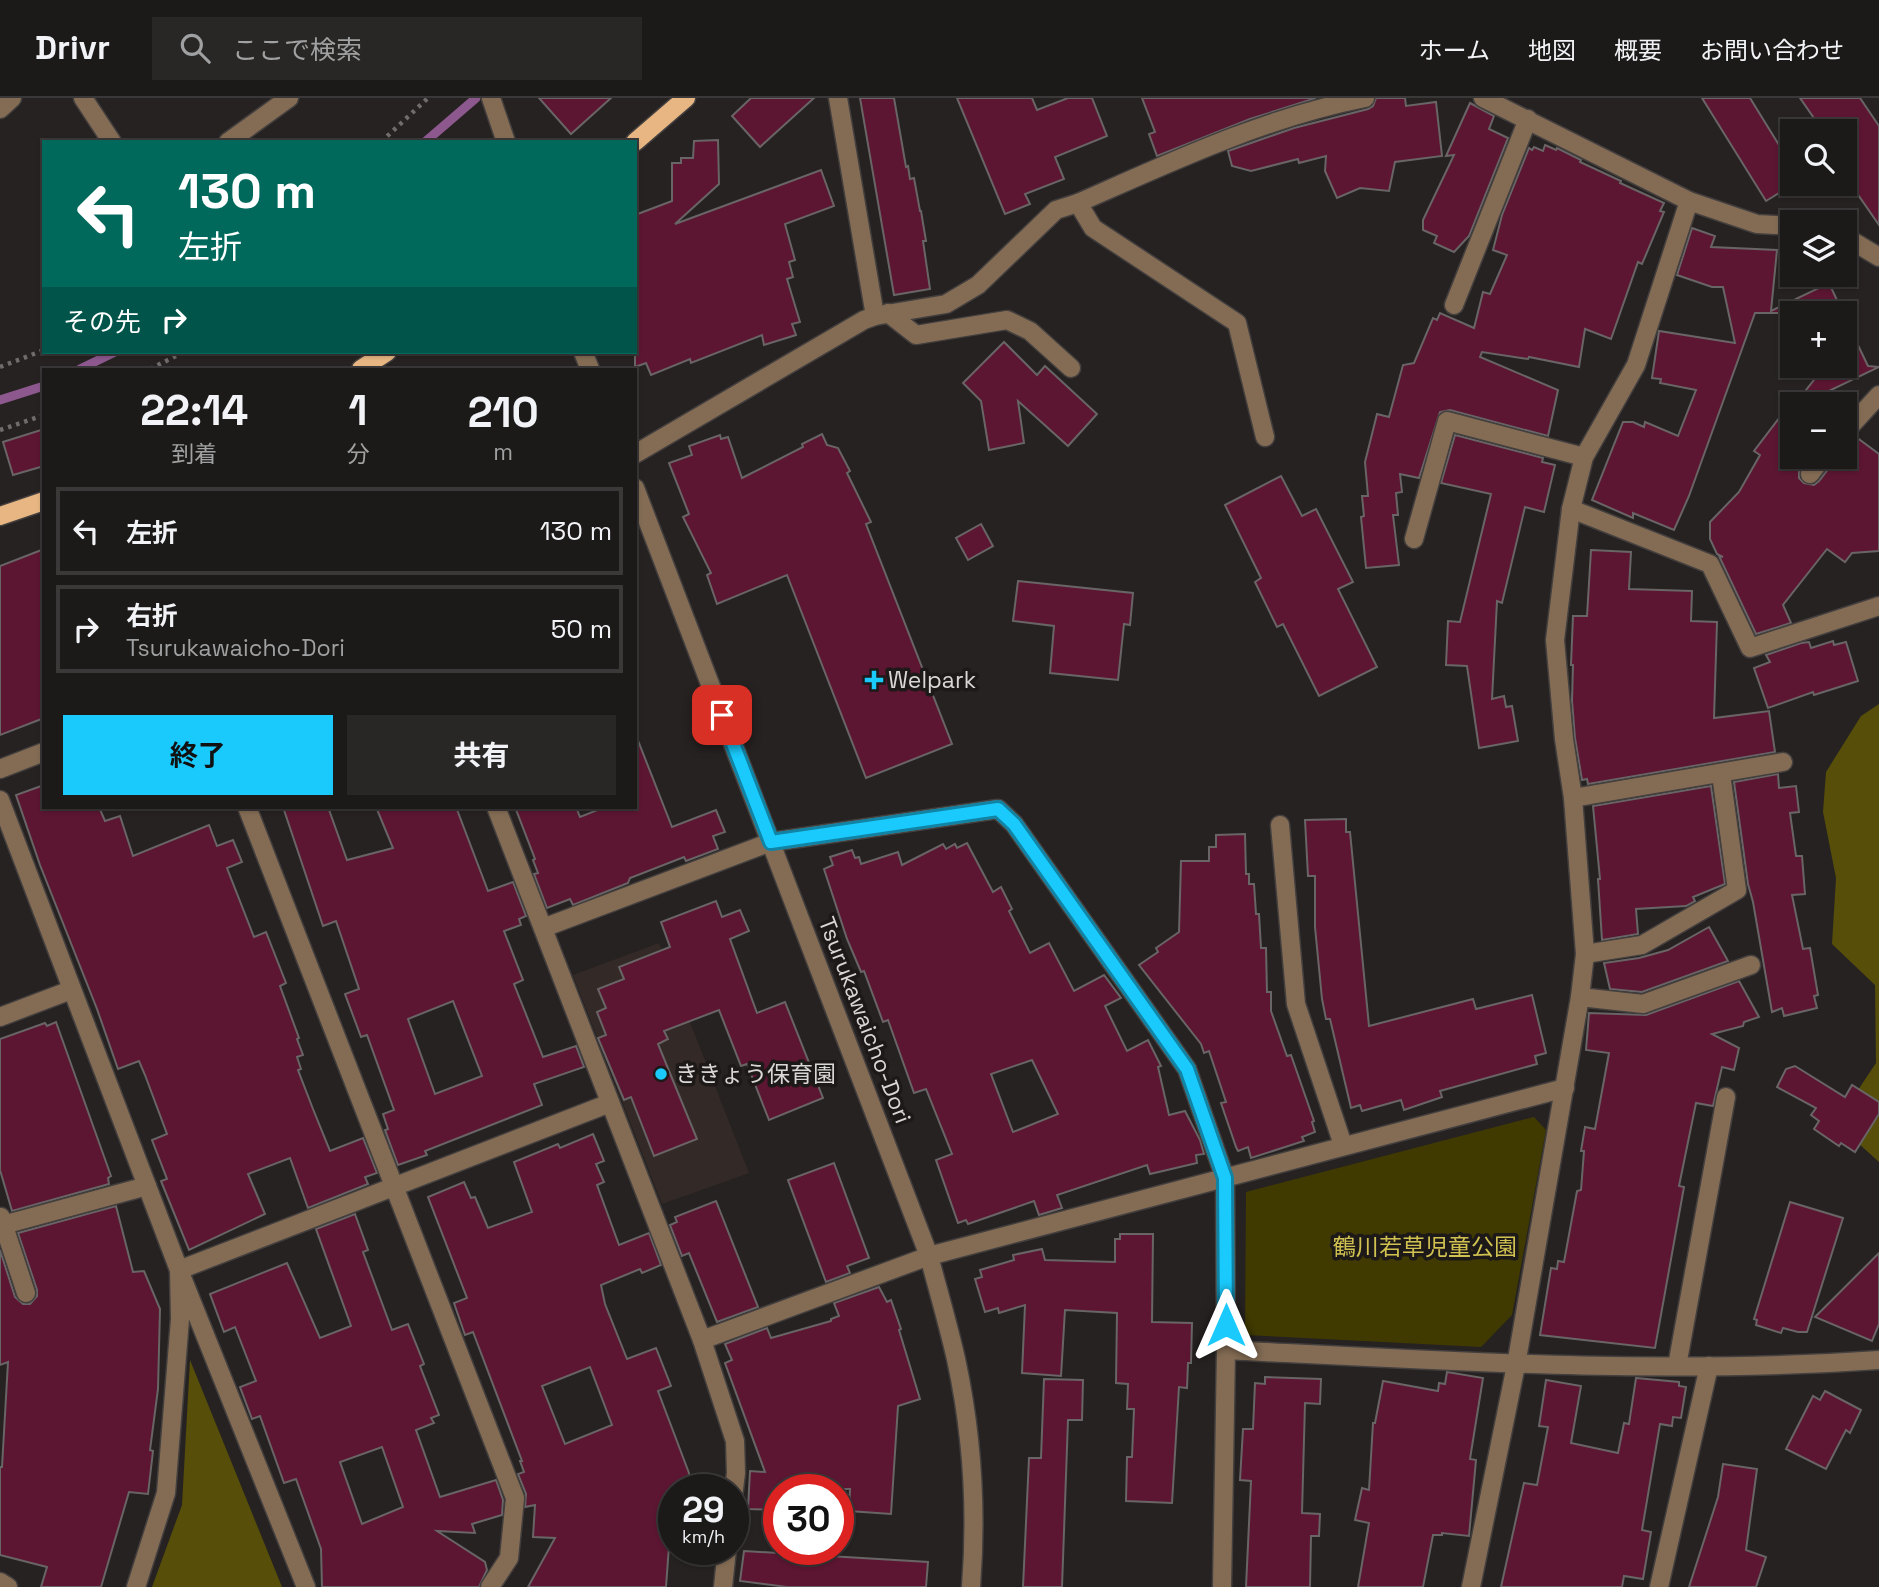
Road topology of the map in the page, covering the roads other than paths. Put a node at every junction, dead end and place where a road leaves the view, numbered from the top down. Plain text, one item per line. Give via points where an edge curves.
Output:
1 (12, 98) edge
2 (83, 98) edge
3 (289, 98) edge
4 (687, 98) edge
5 (838, 98) edge
6 (1483, 98) edge
7 (1358, 99) edge
8 (493, 104) edge
9 (0, 108) edge
10 (1528, 119) junction
11 (112, 140) edge
12 (231, 140) edge
13 (505, 140) edge
14 (637, 140) edge
15 (1689, 201) junction
16 (1078, 203) junction
17 (1780, 225) edge
18 (1857, 244) edge
19 (1879, 257) edge
20 (1454, 305) dead end
21 (881, 314) junction
22 (384, 354) edge
23 (363, 368) edge
24 (1071, 368) dead end
25 (1879, 395) edge
26 (1857, 419) edge
27 (1265, 437) dead end
28 (637, 453) edge
29 (1584, 457) junction
30 (1814, 469) edge
31 (1810, 474) dead end
32 (637, 493) edge
33 (42, 502) edge
34 (1571, 509) junction
35 (0, 516) edge
36 (1414, 538) dead end
37 (1879, 606) edge
38 (42, 753) edge
39 (1783, 762) dead end
40 (0, 768) edge
41 (1721, 774) junction
42 (1573, 798) junction
43 (0, 800) edge
44 (248, 809) edge
45 (497, 809) edge
46 (1280, 825) dead end
47 (771, 842) junction
48 (544, 928) junction
49 (1585, 954) junction
50 (1751, 965) dead end
51 (71, 990) junction
52 (1580, 997) junction
53 (0, 1017) edge
54 (1565, 1088) junction
55 (1726, 1097) dead end
56 (610, 1103) junction
57 (1343, 1145) junction
58 (1225, 1178) junction
59 (146, 1186) junction
60 (393, 1186) junction
61 (2, 1220) edge
62 (929, 1256) junction
63 (179, 1270) junction
64 (26, 1293) dead end
65 (702, 1340) junction
66 (1226, 1350) junction
67 (1879, 1360) edge
68 (1516, 1365) junction
69 (1677, 1366) junction
70 (1709, 1366) junction
71 (736, 1474) edge
72 (725, 1565) edge
73 (0, 1581) edge
74 (8, 1587) edge
75 (136, 1587) edge
76 (306, 1587) edge
77 (490, 1587) edge
78 (723, 1587) edge
79 (971, 1587) edge
80 (1222, 1587) edge
81 (1471, 1587) edge
82 (1659, 1587) edge

1 - 9 street
2 - 11 street
3 - 12 street
4 - 14 main road
5 - 21 street
6 - 10 street
7 - 16 street via 1226,139
8 - 13 street
10 - 15 street
10 - 20 street
15 - 17 street via 1757,224
15 - 29 street via 1636,365
16 - 21 street via 1056,210 978,285 946,304
16 - 27 street via 1093,228 1237,323
18 - 19 street
21 - 24 street via 916,335 1007,320 1030,331
21 - 28 street
22 - 23 main road
25 - 26 street
29 - 34 street
29 - 36 street via 1447,421
30 - 31 street
32 - 47 street, Tsurukawaicho-Dori
33 - 35 main road
34 - 37 street via 1710,564 1750,648
34 - 42 street via 1555,640
38 - 40 street
39 - 41 street
41 - 42 street
41 - 49 street via 1737,890 1642,945
42 - 49 street
43 - 51 street
44 - 60 street
45 - 48 street
46 - 57 street via 1296,1004
47 - 48 street
47 - 58 street via 998,809 1014,824 1187,1069
47 - 62 street, Tsurukawaicho-Dori
48 - 56 street
49 - 52 street
50 - 52 street via 1643,1004
51 - 53 street
51 - 59 street
52 - 54 street
54 - 57 street
54 - 68 street
55 - 69 street
56 - 60 street
56 - 65 street
57 - 58 street
58 - 62 street
58 - 66 street
59 - 61 street
59 - 63 street
60 - 63 street
60 - 77 street via 515,1498 509,1558
61 - 64 street
62 - 65 street
62 - 79 street, Tsurukawaicho-Dori via 956,1360 971,1461
63 - 75 street via 180,1319 166,1493
63 - 76 street
65 - 71 street via 735,1441
66 - 68 street
66 - 80 street
67 - 70 street
68 - 69 street
68 - 81 street
69 - 70 street
70 - 82 street
72 - 78 street
73 - 74 street

